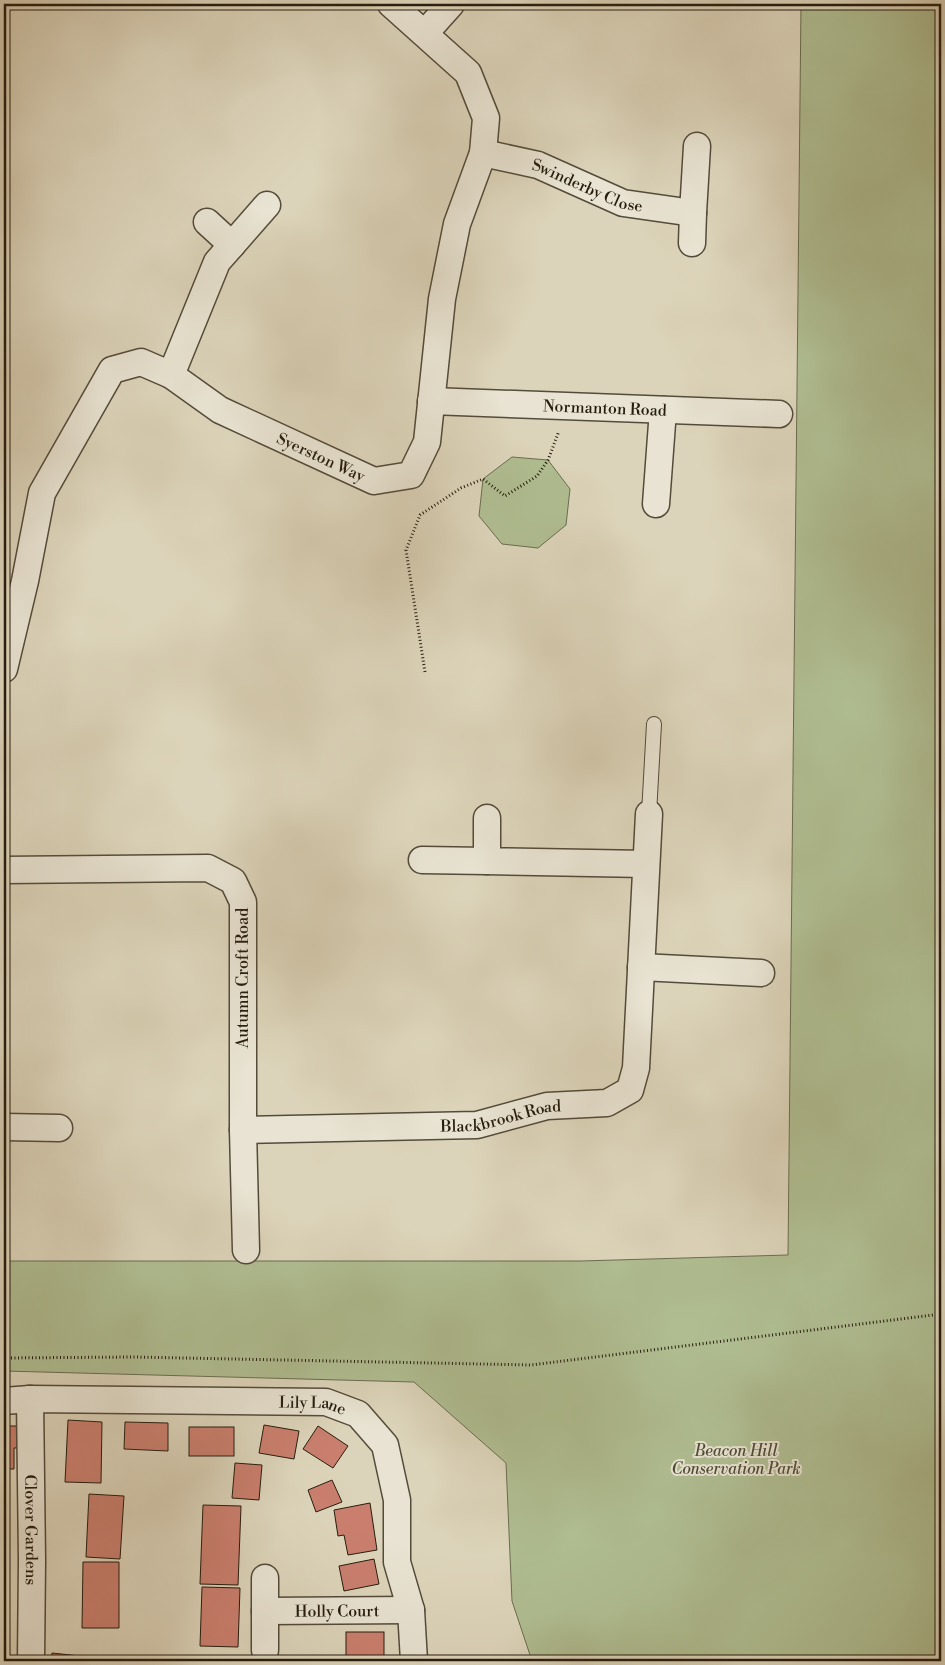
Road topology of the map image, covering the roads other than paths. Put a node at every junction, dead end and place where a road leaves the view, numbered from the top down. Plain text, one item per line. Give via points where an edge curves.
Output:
1 (391, 4) edge
2 (451, 4) edge
3 (425, 33) junction
4 (697, 146) dead end
5 (483, 153) junction
6 (267, 205) dead end
7 (694, 213) junction
8 (207, 222) dead end
9 (692, 243) dead end
10 (232, 245) junction
11 (171, 375) junction
12 (431, 402) junction
13 (663, 410) junction
14 (779, 414) dead end
15 (656, 504) dead end
16 (4, 669) edge
17 (654, 724) dead end
18 (649, 814) joint
19 (487, 818) dead end
20 (422, 860) dead end
21 (487, 861) junction
22 (646, 864) junction
23 (4, 870) edge
24 (641, 967) junction
25 (761, 973) dead end
26 (4, 1127) edge
27 (59, 1128) dead end
28 (243, 1130) junction
29 (246, 1250) dead end
30 (30, 1399) junction
31 (4, 1401) edge
32 (265, 1578) dead end
33 (411, 1610) junction
34 (265, 1611) junction
35 (265, 1650) dead end
36 (31, 1661) edge
37 (414, 1661) edge

1 - 3 street, Syerston Way
2 - 3 street
3 - 5 street, Syerston Way via 468,73 486,118
4 - 7 street
5 - 7 street, Swinderby Close via 538,165 623,202
5 - 12 street, Syerston Way via 457,224 442,299
6 - 10 street
7 - 9 street
8 - 10 street
10 - 11 street via 217,262
11 - 12 street, Syerston Way via 220,410 374,481 410,475 427,442
11 - 16 street, Syerston Way via 141,362 112,370 42,494
12 - 13 street, Normanton Road
13 - 14 street, Normanton Road
13 - 15 street
17 - 18 lane
18 - 22 street, Blackbrook Road
19 - 21 street
20 - 21 street
21 - 22 street
22 - 24 street, Blackbrook Road
23 - 28 street, Autumn Croft Road via 208,868 233,881 243,902
24 - 25 street
24 - 28 street, Blackbrook Road via 636,1068 630,1090 607,1103 547,1106 477,1125
26 - 27 street
28 - 29 street, Autumn Croft Road
30 - 31 street, Lily Lane
30 - 33 street, Lily Lane via 326,1402 358,1414 385,1446 397,1500 397,1562
30 - 36 street, Clover Gardens
32 - 34 street
33 - 34 street, Holly Court
33 - 37 street, Lily Lane
34 - 35 street

